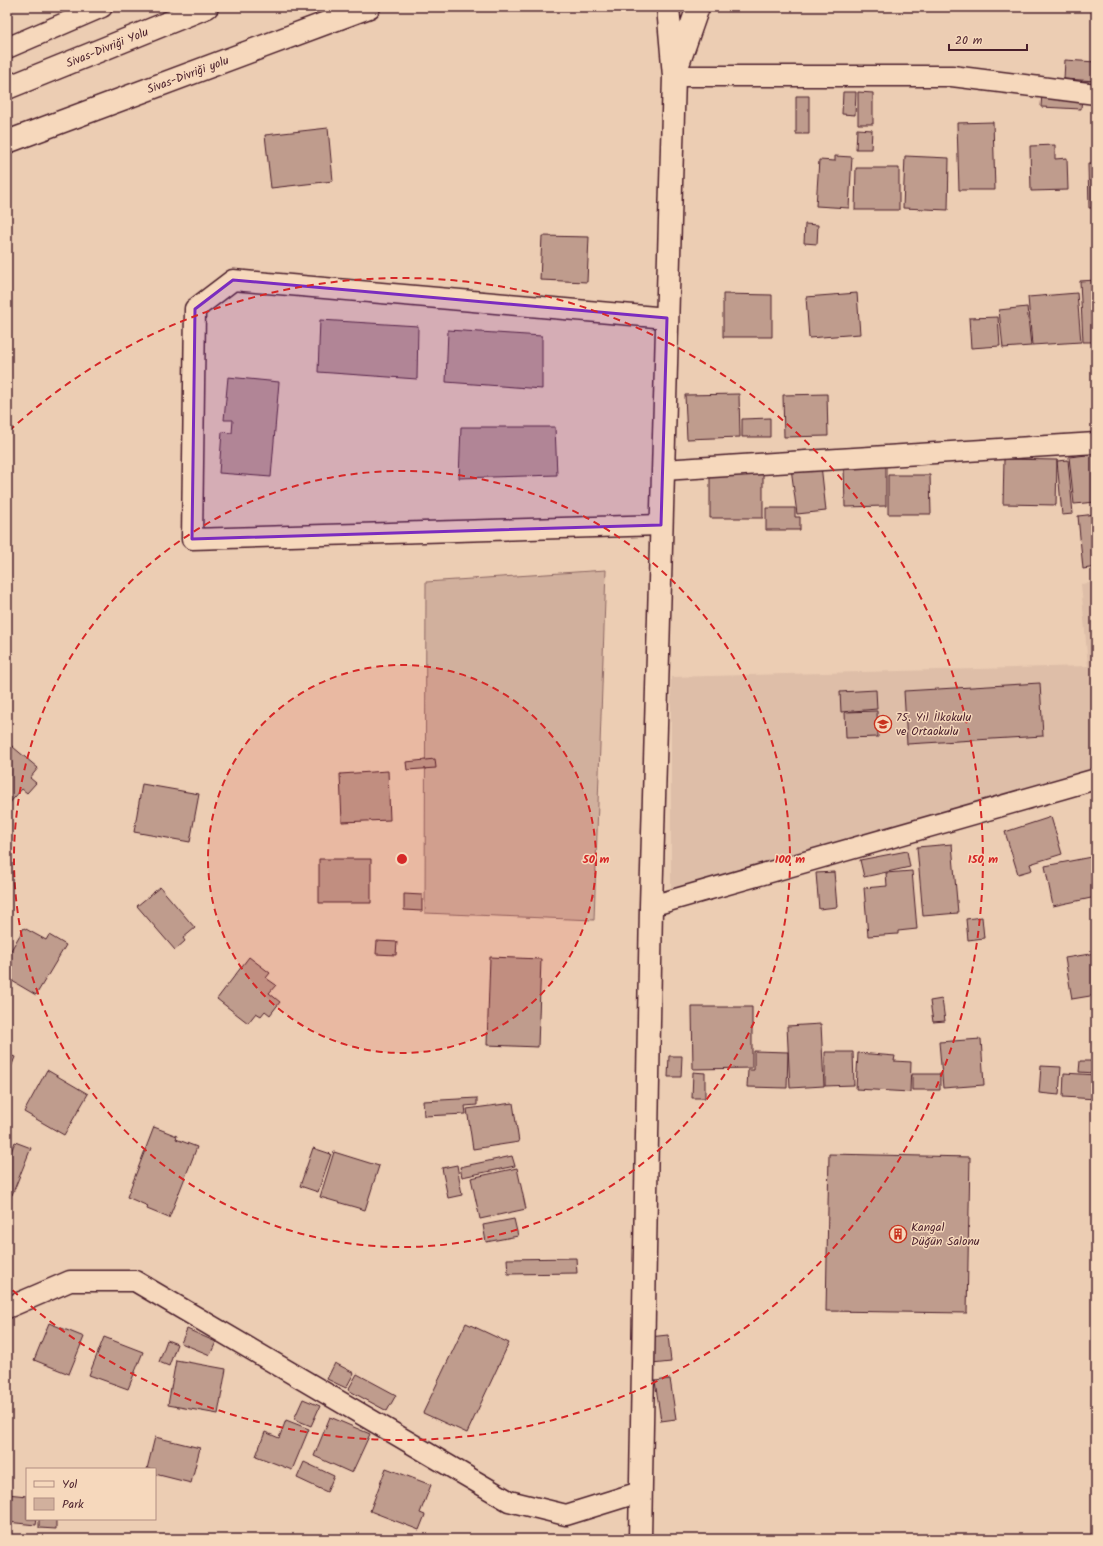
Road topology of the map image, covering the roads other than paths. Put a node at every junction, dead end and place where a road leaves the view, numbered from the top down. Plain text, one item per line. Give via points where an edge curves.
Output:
1 (102, 7) edge
2 (207, 7) edge
3 (369, 7) edge
4 (668, 7) edge
5 (698, 7) edge
6 (7, 48) edge
7 (674, 76) junction
8 (7, 88) edge
9 (1096, 94) edge
10 (7, 142) edge
11 (667, 318) junction
12 (1096, 442) edge
13 (663, 470) junction
14 (661, 525) junction
15 (1096, 779) edge
16 (651, 906) junction
17 (7, 1308) edge
18 (640, 1492) junction
19 (640, 1539) edge

1 - 6 street
2 - 8 street, Sivas-Divriği Yolu
3 - 10 street, Sivas-Divriği yolu
4 - 7 street
5 - 7 street
7 - 9 street via 952,76
7 - 11 street
11 - 13 street
11 - 14 street via 233,280 195,309 192,540
12 - 13 street
13 - 14 street
14 - 16 street
15 - 16 street
16 - 18 street
17 - 18 street via 70,1281 135,1281 509,1501 566,1515
18 - 19 street

